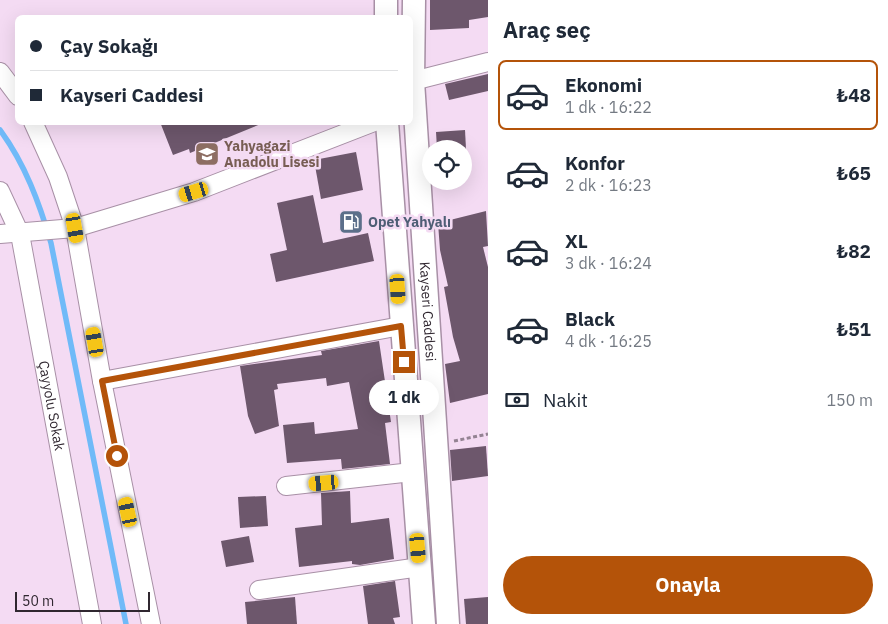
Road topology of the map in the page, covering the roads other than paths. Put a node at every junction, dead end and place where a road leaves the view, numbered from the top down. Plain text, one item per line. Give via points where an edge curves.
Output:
1 (386, 0) edge
2 (414, 0) edge
3 (386, 15) edge
4 (413, 40) edge
5 (488, 62) edge
6 (0, 72) edge
7 (413, 81) edge
8 (15, 92) edge
9 (413, 96) edge
10 (34, 125) edge
11 (366, 125) edge
12 (387, 125) edge
13 (0, 192) edge
14 (72, 228) junction
15 (0, 234) edge
16 (20, 234) junction
17 (401, 326) junction
18 (102, 381) junction
19 (412, 472) junction
20 (286, 486) dead end
21 (420, 567) junction
22 (259, 590) dead end
23 (92, 624) edge
24 (151, 624) edge
25 (424, 624) edge
26 (448, 624) edge

1 - 3 main road
2 - 4 main road, Kayseri Caddesi
5 - 7 street
6 - 8 street
9 - 26 main road, Kayseri Caddesi
10 - 14 street via 58,177
11 - 14 street via 194,192
12 - 17 main road, Kayseri Caddesi
13 - 16 street, Çayyolu Sokak
14 - 16 street
14 - 18 street
15 - 16 street
16 - 23 street, Çayyolu Sokak
17 - 18 street
17 - 19 main road, Kayseri Caddesi
18 - 24 street
19 - 20 street
19 - 21 main road, Kayseri Caddesi
21 - 22 street
21 - 25 main road, Kayseri Caddesi

